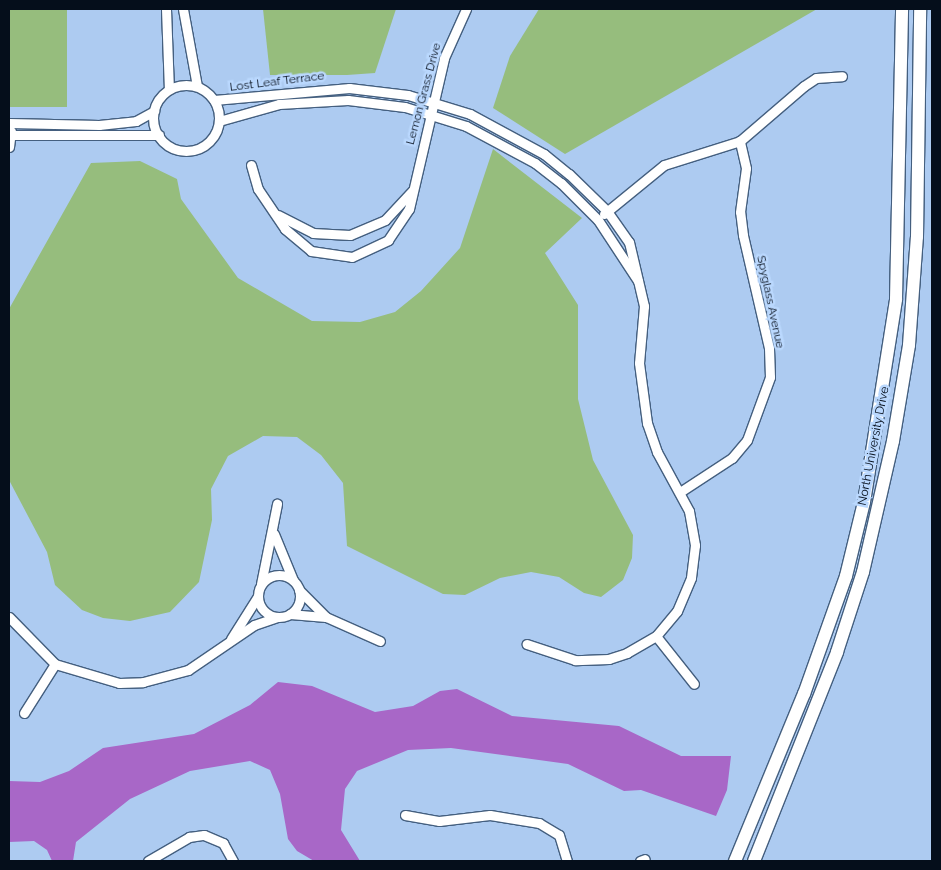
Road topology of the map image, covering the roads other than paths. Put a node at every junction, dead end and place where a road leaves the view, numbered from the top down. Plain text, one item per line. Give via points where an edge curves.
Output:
1 (166, 9) edge
2 (183, 9) edge
3 (466, 9) edge
4 (902, 9) edge
5 (920, 9) edge
6 (842, 76) dead end
7 (197, 86) junction
8 (170, 90) junction
9 (214, 100) junction
10 (433, 101) junction
11 (154, 111) junction
12 (430, 114) junction
13 (219, 122) junction
14 (10, 123) edge
15 (10, 135) edge
16 (158, 135) junction
17 (740, 141) junction
18 (9, 146) edge
19 (251, 165) dead end
20 (413, 189) junction
21 (607, 211) junction
22 (275, 213) junction
23 (598, 220) junction
24 (640, 284) junction
25 (680, 492) junction
26 (864, 502) junction
27 (277, 504) dead end
28 (880, 506) junction
29 (274, 534) junction
30 (293, 580) junction
31 (261, 585) junction
32 (299, 590) junction
33 (258, 596) junction
34 (290, 614) junction
35 (9, 617) edge
36 (277, 617) junction
37 (326, 617) junction
38 (656, 636) junction
39 (380, 641) dead end
40 (228, 643) junction
41 (527, 644) dead end
42 (55, 664) junction
43 (694, 684) dead end
44 (24, 713) dead end
45 (404, 815) dead end
46 (148, 861) edge
47 (233, 861) edge
48 (567, 861) edge
49 (735, 861) edge
50 (754, 861) edge

1 - 8 street
2 - 7 street
3 - 10 street, Lemon Grass Drive via 444,58
4 - 26 main road, North University Drive via 896,300
5 - 28 main road, North University Drive via 913,298
6 - 17 street via 816,78
7 - 8 street
7 - 9 street
8 - 11 street
9 - 10 street, Lost Leaf Terrace via 349,88
9 - 13 street
10 - 12 street, Lemon Grass Drive
10 - 21 street, Lost Leaf Terrace via 505,130 544,154
11 - 14 street via 136,121
11 - 16 street
12 - 13 street, Lost Leaf Terrace via 378,103 314,100 237,113
12 - 20 street, Lemon Grass Drive
12 - 23 street, Lost Leaf Terrace via 466,126 535,163
13 - 16 street via 208,142 192,150 170,146
14 - 15 street
15 - 16 street
15 - 18 street
17 - 21 street via 664,165
17 - 25 street, Spyglass Avenue via 746,168 740,212 743,236 769,348 770,377 748,440 732,458
19 - 22 street, Lemon Grass Drive via 258,189
20 - 22 street, Lemon Grass Drive via 385,220 350,235 313,233
20 - 22 street, Lemon Grass Drive via 405,220 388,240 352,257 311,251 285,230
21 - 23 street
21 - 24 street, Lost Leaf Terrace via 629,242
23 - 24 street, Lost Leaf Terrace
24 - 25 street, Lost Leaf Terrace via 644,306 640,363 646,415 656,452
25 - 38 street, Lost Leaf Terrace via 693,528 694,561 686,595
26 - 28 main road
26 - 49 main road, North University Drive via 846,576 804,694
27 - 29 street
28 - 50 main road, North University Drive via 818,710
29 - 30 street
29 - 31 street
30 - 31 street via 276,575
30 - 32 street
31 - 33 street
32 - 34 street via 299,604
32 - 37 street
33 - 36 street via 261,607
33 - 40 street
34 - 36 street
34 - 37 street
35 - 42 street
36 - 40 street
37 - 39 street
38 - 41 street via 627,653 592,661 558,658
38 - 43 street
40 - 42 street via 188,670 143,682 97,680
42 - 44 street
45 - 48 street via 439,821 490,815 539,823 559,835
46 - 47 street via 189,837 216,838

